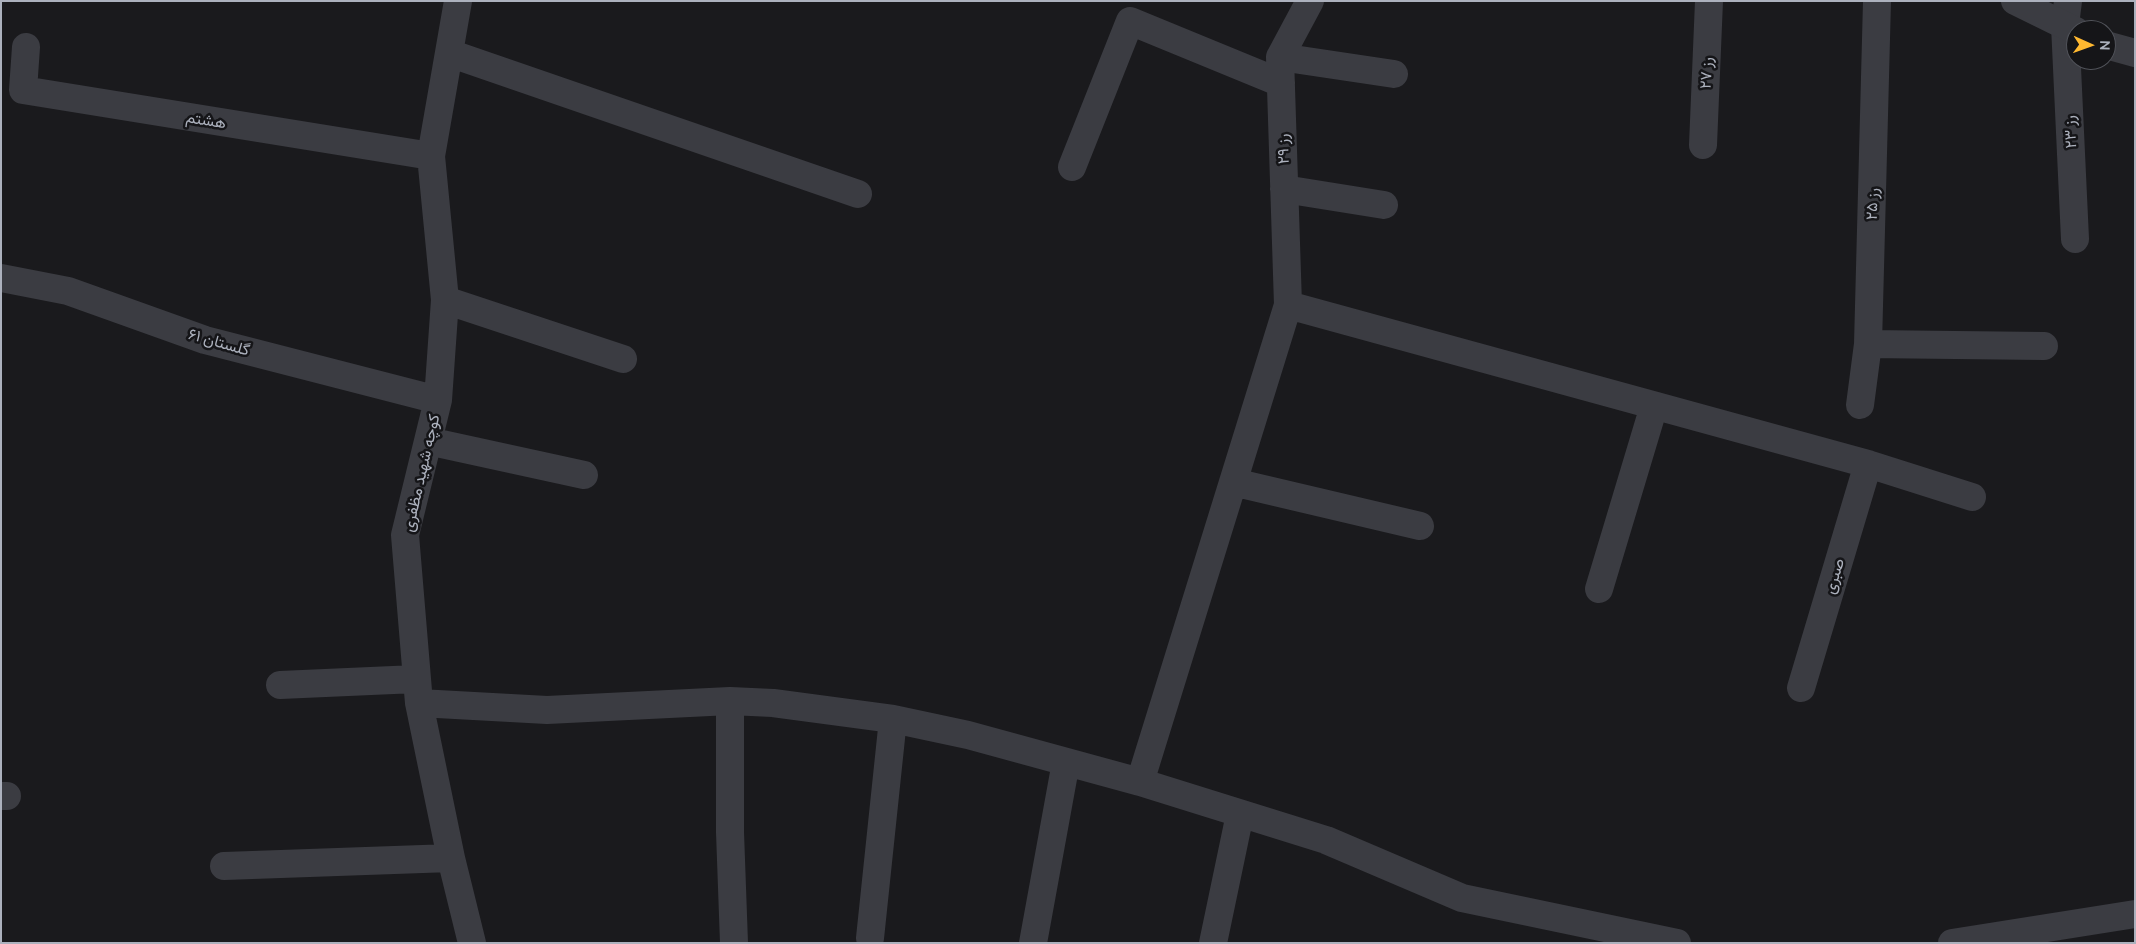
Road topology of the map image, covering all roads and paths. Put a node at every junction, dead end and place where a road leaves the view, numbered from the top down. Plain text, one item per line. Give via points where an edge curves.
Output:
1 (458, 1) edge
2 (1310, 1) edge
3 (1709, 1) edge
4 (1878, 1) edge
5 (2015, 1) edge
6 (2070, 19) edge
7 (26, 47) dead end
8 (2116, 48) edge
9 (449, 52) junction
10 (2135, 53) edge
11 (1280, 57) junction
12 (1394, 74) dead end
13 (1281, 83) junction
14 (1703, 145) dead end
15 (431, 156) junction
16 (1072, 167) dead end
17 (1284, 189) junction
18 (858, 194) dead end
19 (1384, 205) dead end
20 (2075, 239) dead end
21 (1, 278) edge
22 (445, 300) junction
23 (1288, 305) junction
24 (1868, 344) junction
25 (2044, 346) dead end
26 (623, 359) dead end
27 (438, 400) junction
28 (1860, 405) dead end
29 (1654, 406) junction
30 (428, 441) junction
31 (1868, 464) junction
32 (584, 475) dead end
33 (1233, 482) junction
34 (1972, 497) dead end
35 (1420, 526) dead end
36 (1599, 589) dead end
37 (280, 685) dead end
38 (1801, 688) dead end
39 (418, 691) junction
40 (730, 701) junction
41 (892, 719) junction
42 (1066, 762) junction
43 (1140, 782) junction
44 (1240, 814) junction
45 (451, 858) junction
46 (224, 866) dead end
47 (2135, 914) edge
48 (870, 938) dead end
49 (472, 943) edge
50 (734, 943) edge
51 (1032, 943) edge
52 (1213, 943) edge
53 (1676, 943) edge
54 (1952, 943) edge

1 - 9 street, کوچه شهید مظفری
2 - 11 street
3 - 14 street, رز ۲۷
4 - 24 street, رز ۲۵
5 - 6 street
6 - 20 street, رز ۲۳
7 - 15 street, هشتم via 23,90
8 - 10 street
9 - 15 street, کوچه شهید مظفری
9 - 18 street
11 - 12 street
11 - 13 street, رز ۲۹
13 - 16 street via 1130,21
13 - 17 street, رز ۲۹
15 - 22 street, کوچه شهید مظفری
17 - 19 street
17 - 23 street, رز ۲۹
21 - 27 street, گلستان ۶۱ via 68,292 205,340
22 - 26 street
22 - 27 street, کوچه شهید مظفری
23 - 29 street
23 - 33 street, رز ۲۹
24 - 25 street
24 - 28 street, رز ۲۵
27 - 30 street, کوچه شهید مظفری
29 - 31 street
29 - 36 street
30 - 32 street
30 - 39 street, کوچه شهید مظفری via 405,534
31 - 34 street
31 - 38 street, صبری
33 - 35 street
33 - 43 street, رز ۲۹
37 - 39 street
39 - 40 street via 547,710
39 - 45 street, کوچه شهید مظفری
40 - 41 street via 773,702
40 - 50 street
41 - 42 street via 968,735
41 - 48 street
42 - 43 street
42 - 51 street
43 - 44 street
44 - 52 street
44 - 53 street via 1326,840 1462,898
45 - 46 street
45 - 49 street, کوچه شهید مظفری
47 - 54 street

